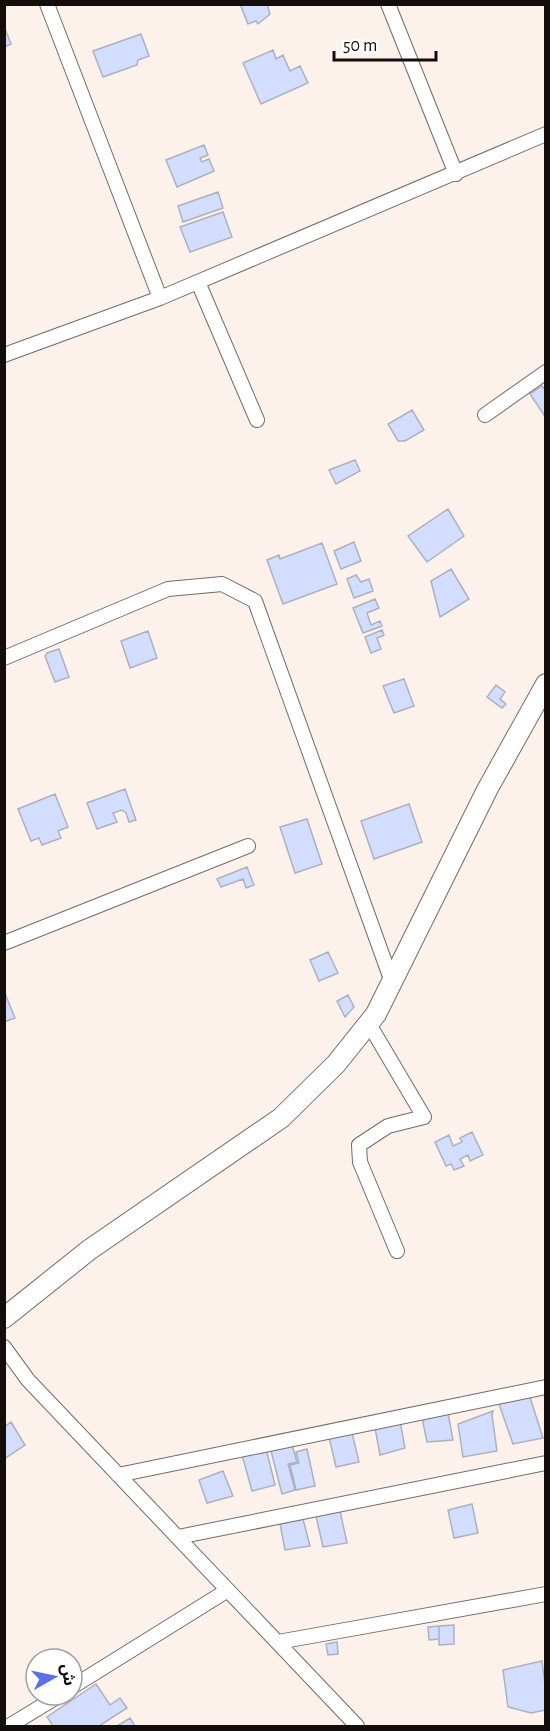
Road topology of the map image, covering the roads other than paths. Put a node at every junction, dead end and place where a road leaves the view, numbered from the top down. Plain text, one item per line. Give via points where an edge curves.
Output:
1 (47, 4) edge
2 (388, 4) edge
3 (546, 134) edge
4 (456, 174) junction
5 (198, 282) junction
6 (160, 298) junction
7 (4, 355) edge
8 (546, 372) edge
9 (485, 415) dead end
10 (257, 420) dead end
11 (4, 658) edge
12 (546, 684) edge
13 (248, 846) dead end
14 (4, 943) edge
15 (392, 982) junction
16 (369, 1024) junction
17 (397, 1251) dead end
18 (4, 1318) edge
19 (4, 1347) edge
20 (546, 1387) edge
21 (546, 1463) edge
22 (118, 1475) junction
23 (178, 1537) junction
24 (228, 1590) junction
25 (546, 1594) edge
26 (278, 1642) junction
27 (84, 1680) edge
28 (40, 1707) edge
29 (9, 1726) edge
30 (357, 1726) edge

1 - 6 street
2 - 4 street
3 - 4 street
4 - 5 street
5 - 6 street
5 - 10 street
6 - 7 street
8 - 9 street
11 - 15 street via 168,589 222,584 255,601
12 - 15 street via 487,790
13 - 14 street
15 - 16 street
16 - 17 street via 424,1117 388,1126 359,1145 360,1162
16 - 18 street via 281,1119 89,1250
19 - 22 street via 28,1380
20 - 22 street
21 - 23 street
22 - 23 street
23 - 24 street
24 - 26 street
24 - 27 street
25 - 26 street
26 - 30 street
28 - 29 street

